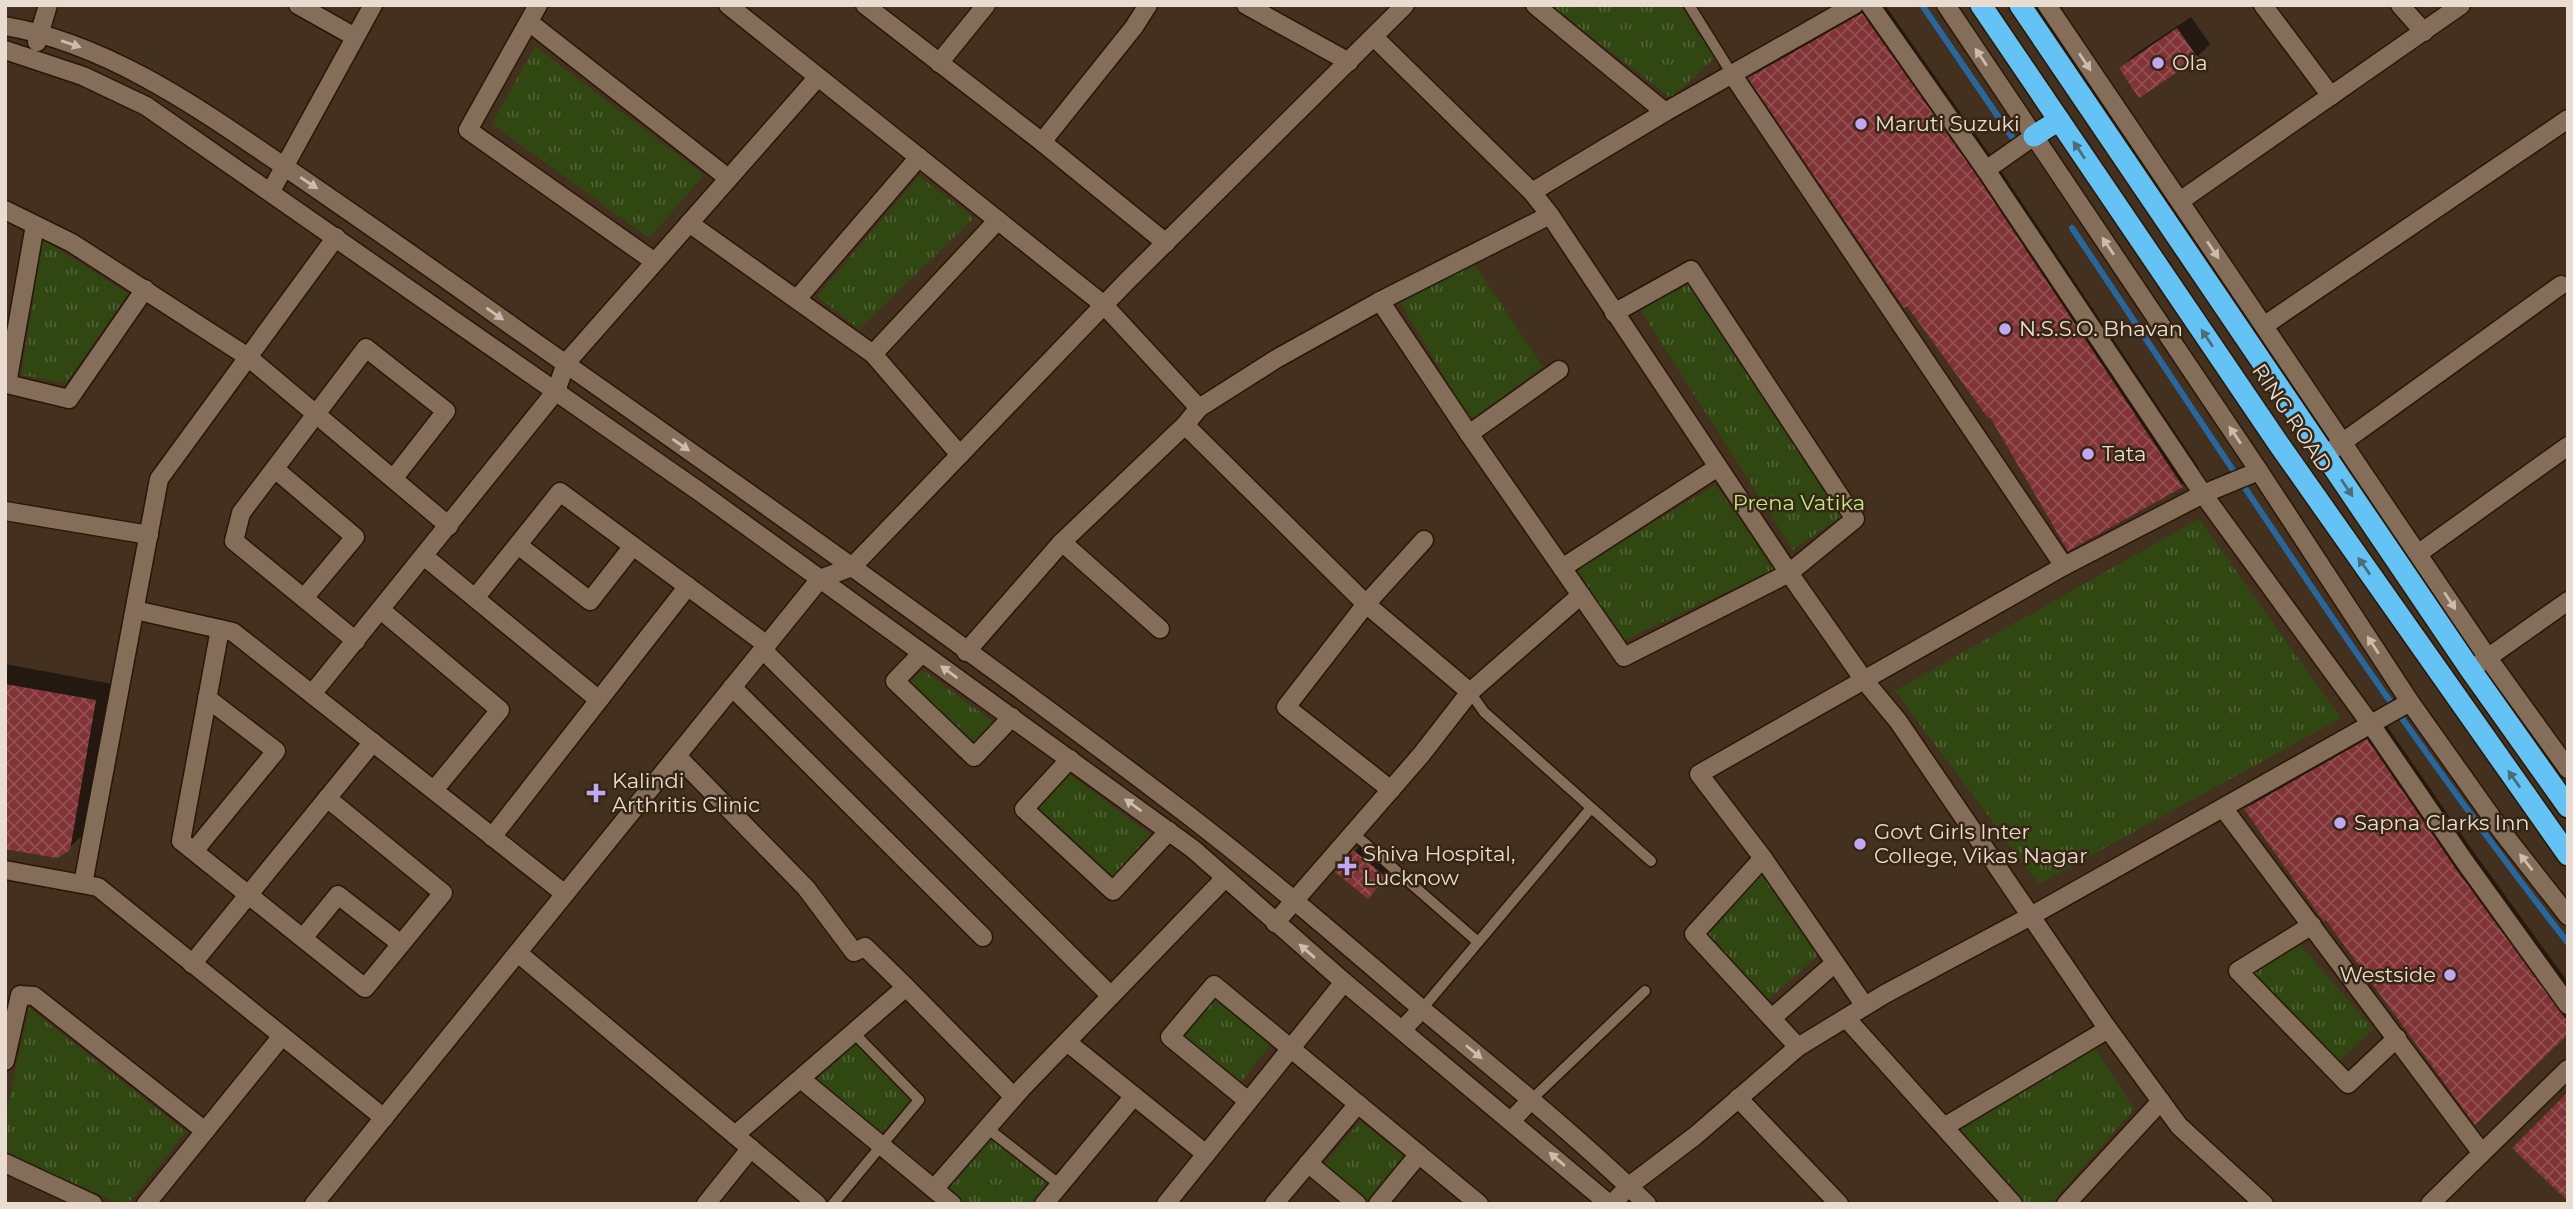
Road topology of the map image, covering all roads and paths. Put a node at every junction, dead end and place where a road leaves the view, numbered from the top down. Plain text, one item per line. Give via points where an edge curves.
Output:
1 (48, 5) edge
2 (298, 5) edge
3 (373, 5) edge
4 (538, 5) edge
5 (728, 5) edge
6 (865, 5) edge
7 (986, 5) edge
8 (1148, 5) edge
9 (1405, 5) edge
10 (1535, 5) edge
11 (1689, 5) edge
12 (1854, 5) edge
13 (1870, 5) edge
14 (1946, 5) edge
15 (1981, 5) edge
16 (2020, 5) edge
17 (2047, 5) edge
18 (2263, 5) edge
19 (2400, 5) edge
20 (2461, 5) edge
21 (1248, 6) edge
22 (529, 22) junction
23 (5, 26) edge
24 (2424, 32) junction
25 (38, 33) junction
26 (355, 37) junction
27 (1374, 37) junction
28 (5, 50) edge
29 (35, 59) junction
30 (1349, 62) junction
31 (939, 64) junction
32 (1732, 74) junction
33 (818, 77) junction
34 (2331, 96) junction
35 (1665, 112) junction
36 (2568, 119) edge
37 (2059, 120) junction
38 (2029, 140) junction
39 (1042, 142) junction
40 (919, 157) junction
41 (1992, 166) junction
42 (284, 167) junction
43 (728, 178) junction
44 (271, 191) junction
45 (1532, 192) junction
46 (2180, 201) junction
47 (5, 210) edge
48 (1550, 215) junction
49 (998, 220) junction
50 (689, 223) junction
51 (35, 225) junction
52 (336, 237) junction
53 (1166, 243) junction
54 (655, 262) junction
55 (2561, 285) dead end
56 (145, 289) junction
57 (797, 299) junction
58 (1380, 301) junction
59 (1104, 305) junction
60 (1614, 313) junction
61 (2265, 325) junction
62 (873, 355) junction
63 (248, 357) junction
64 (566, 363) junction
65 (1559, 370) dead end
66 (556, 391) junction
67 (1199, 408) junction
68 (316, 414) junction
69 (1185, 425) junction
70 (1469, 435) junction
71 (2344, 442) junction
72 (2568, 446) edge
73 (960, 455) junction
74 (2325, 455) junction
75 (1718, 467) junction
76 (275, 469) junction
77 (2254, 474) junction
78 (393, 479) junction
79 (2203, 494) junction
80 (5, 511) edge
81 (449, 526) junction
82 (149, 535) junction
83 (1424, 540) dead end
84 (1062, 542) junction
85 (518, 545) junction
86 (633, 546) junction
87 (2419, 553) junction
88 (425, 556) junction
89 (2064, 566) junction
90 (852, 567) junction
91 (1562, 568) junction
92 (1788, 573) junction
93 (820, 579) junction
94 (688, 586) junction
95 (1581, 595) junction
96 (304, 598) junction
97 (475, 598) junction
98 (2568, 601) edge
99 (1366, 604) junction
100 (135, 610) junction
101 (381, 610) junction
102 (220, 629) junction
103 (1160, 629) dead end
104 (356, 641) junction
105 (765, 647) junction
106 (966, 652) junction
107 (922, 653) junction
108 (2479, 664) junction
109 (1864, 680) junction
110 (732, 687) junction
111 (1470, 692) junction
112 (312, 694) junction
113 (207, 698) junction
114 (599, 700) junction
115 (2401, 708) junction
116 (1012, 717) junction
117 (2372, 726) junction
118 (373, 742) junction
119 (677, 756) junction
120 (1070, 759) junction
121 (2567, 768) edge
122 (434, 790) junction
123 (1391, 790) junction
124 (327, 798) junction
125 (2568, 807) edge
126 (1591, 808) junction
127 (2224, 809) junction
128 (1169, 831) junction
129 (1353, 833) junction
130 (492, 837) junction
131 (194, 851) junction
132 (2568, 855) edge
133 (1763, 858) junction
134 (1651, 862) dead end
135 (5, 870) edge
136 (1225, 878) junction
137 (83, 884) junction
138 (249, 894) junction
139 (565, 894) junction
140 (1293, 902) junction
141 (2031, 916) junction
142 (2568, 916) edge
143 (1275, 923) junction
144 (2312, 925) junction
145 (983, 937) dead end
146 (303, 938) junction
147 (1478, 942) junction
148 (401, 944) junction
149 (518, 953) junction
150 (1835, 963) junction
151 (192, 964) junction
152 (1344, 982) junction
153 (905, 987) junction
154 (1645, 991) dead end
155 (1111, 996) junction
156 (2568, 1005) edge
157 (1865, 1006) junction
158 (1422, 1009) junction
159 (1772, 1018) junction
160 (1846, 1018) junction
161 (2108, 1029) junction
162 (1402, 1030) junction
163 (854, 1033) junction
164 (282, 1036) junction
165 (2398, 1038) junction
166 (1067, 1042) junction
167 (1798, 1047) junction
168 (1291, 1048) junction
169 (5, 1061) edge
170 (2568, 1069) edge
171 (801, 1079) junction
172 (1134, 1096) junction
173 (1014, 1097) junction
174 (1738, 1098) junction
175 (1531, 1100) junction
176 (1248, 1101) junction
177 (2161, 1101) junction
178 (1358, 1104) junction
179 (384, 1118) junction
180 (1511, 1121) junction
181 (1944, 1127) junction
182 (988, 1128) junction
183 (205, 1131) junction
184 (735, 1135) junction
185 (881, 1145) junction
186 (751, 1148) junction
187 (2481, 1152) junction
188 (1206, 1154) junction
189 (1419, 1154) junction
190 (5, 1163) edge
191 (1308, 1163) junction
192 (1060, 1185) junction
193 (1629, 1186) junction
194 (934, 1189) junction
195 (1474, 1203) edge
196 (93, 1204) edge
197 (146, 1204) edge
198 (314, 1204) edge
199 (706, 1204) edge
200 (817, 1204) edge
201 (833, 1204) edge
202 (952, 1204) edge
203 (1044, 1204) edge
204 (1166, 1204) edge
205 (1274, 1204) edge
206 (1357, 1204) edge
207 (1378, 1204) edge
208 (1611, 1204) edge
209 (1647, 1204) edge
210 (1839, 1204) edge
211 (2013, 1204) edge
212 (2066, 1204) edge
213 (2264, 1204) edge
214 (2430, 1204) edge

1 - 25 street
2 - 26 street
3 - 26 street
4 - 22 street
5 - 33 street
6 - 31 street
7 - 31 street
8 - 39 street
9 - 27 street
10 - 35 street
11 - 32 lane
12 - 32 street
13 - 41 street
38 -> 14 street
15 - 37 highway, RING ROAD
16 - 74 highway, RING ROAD
17 -> 46 street
18 - 34 street
19 - 24 street
20 - 24 street
21 - 30 street
22 - 43 street
22 - 54 street via 468,130
23 - 25 street
24 - 34 street
25 - 29 street
25 -> 42 street via 147,79
26 - 42 street
27 - 30 street
27 - 45 street
28 - 29 street
29 - 44 street via 146,106
30 - 53 street
31 - 39 street
32 - 35 street
32 - 89 street
33 - 40 street
33 - 43 street
34 - 46 street
35 - 45 street
36 - 61 street
37 - 38 highway
132 -> 37 highway, RING ROAD via 2286,454
38 - 41 street
77 -> 38 street
39 - 53 street
40 - 49 street
40 - 57 street
41 - 79 street
42 - 44 street
42 -> 64 street
43 - 50 street
44 - 52 street
45 - 48 street
46 -> 61 street
47 - 51 street
48 - 58 street
48 - 60 street
49 - 59 street
49 - 62 street
50 - 54 street
50 - 57 street
51 - 56 street
51 - 56 street via 7,384 69,399
52 - 63 street
52 - 66 street
53 - 59 street
54 - 64 street
55 - 71 street
56 - 63 street
57 - 62 street
58 - 67 street
58 - 70 street
59 - 67 street
59 - 73 street
60 - 75 street
60 - 92 street via 1691,270 1855,519
61 - 71 street
62 - 73 street
63 - 68 street
63 - 82 street via 159,479
64 - 66 street
64 -> 90 street
65 - 70 street
66 - 81 street
66 - 93 street
67 - 69 street
68 - 76 street
68 - 78 street
68 - 78 street via 366,348 446,411
69 - 84 street
69 - 99 street
70 - 91 street
71 - 74 street
71 - 87 street
72 - 87 street
73 - 90 street
74 -> 108 highway, RING ROAD
75 - 91 street
75 - 92 street
76 - 96 street via 241,513 234,541
76 - 96 street via 355,537
77 - 79 street
115 -> 77 street
78 - 81 street
79 - 89 street
79 - 117 street
80 - 82 street
81 - 88 street
82 - 100 street
83 - 99 street
84 - 103 street
84 - 106 street
85 - 86 street via 560,492
85 - 86 street via 590,601
85 - 97 street
86 - 94 street
87 -> 108 street
88 - 97 street
88 - 101 street
89 - 109 street
90 - 93 street
90 - 106 street
91 - 95 street
92 - 95 street via 1624,657
92 - 109 street
93 - 105 street
93 - 107 street
94 - 105 street
94 - 114 street
95 - 111 street
96 - 104 street
97 - 114 street
98 - 108 street
99 - 111 street
99 - 123 street via 1286,707
100 - 102 street
100 - 137 street
101 - 104 street
101 - 122 street via 500,709
102 - 112 street via 233,632
102 - 113 street
104 - 112 street
105 - 110 street
105 - 155 street
106 - 140 street via 1191,818
116 -> 107 street
107 - 116 street via 895,681 974,757
108 - 121 street
108 - 125 highway, RING ROAD
109 - 133 street via 1699,774
109 - 141 street via 1898,721
110 - 119 street
110 - 145 street
111 - 123 street
111 - 126 lane via 1484,712
112 - 118 street
113 - 131 street via 181,841
113 - 131 street via 276,751
114 - 130 street
115 - 117 street
142 -> 115 street
116 - 120 street
117 - 127 street
117 - 156 street
118 - 122 street
118 - 124 street
119 - 139 street
119 - 153 street via 806,888 854,952 864,947
128 -> 120 street
120 - 128 street via 1024,808 1113,891
122 - 130 street
123 - 129 street
124 - 138 street
124 - 148 street via 443,892
126 - 134 lane
126 - 147 lane
127 - 141 street
127 - 144 street
128 - 136 street
129 - 140 street
129 - 147 lane
130 - 139 street
131 - 138 street
133 - 150 street
133 - 159 street via 1694,934
135 - 137 street
136 - 143 street
136 - 155 street
137 - 151 street via 98,887
138 - 146 street
138 - 151 street
139 - 149 street
140 - 143 street
140 - 158 street
141 - 157 street
141 - 161 street
152 -> 143 street
144 - 165 street
144 - 165 street via 2238,971 2348,1084
146 - 148 street via 338,895
146 - 148 street via 365,988
147 - 158 lane
149 - 179 street
149 - 184 street
150 - 157 street
150 - 159 street
151 - 164 street
152 - 162 street
152 - 168 street
153 - 163 street
153 - 173 street
154 - 175 lane
155 - 166 street
157 - 160 street
158 - 162 street
158 -> 175 street
159 - 167 street
160 - 167 street
160 - 181 street
161 - 177 street
161 - 181 street
162 - 180 street
163 - 171 street
163 - 185 lane via 919,1100
164 - 179 street
164 - 183 street
165 - 187 street
166 - 172 street
166 - 173 street
167 - 174 street
168 - 176 street
168 - 176 street via 1214,985 1170,1037
168 - 178 street
169 - 183 street via 20,995 34,996
170 - 187 street
171 - 184 street
171 - 185 street
172 - 188 street
172 - 192 street
173 - 182 street
174 - 193 street
174 - 210 street
175 - 180 street
175 - 193 street
176 - 188 street
177 - 212 street
177 - 213 street via 2179,1126
178 - 189 street
178 - 191 street
179 - 198 street
208 -> 180 street
181 - 211 street
182 - 192 lane
182 - 194 street
183 - 197 street
184 - 186 street
185 - 194 street
185 - 201 lane
186 - 199 street
186 - 200 street
187 - 214 street
188 - 204 street
189 - 195 street
189 - 207 street
190 - 196 street
191 - 205 street
191 - 206 street
192 - 203 street
193 - 208 street
193 - 209 street
194 - 202 street

